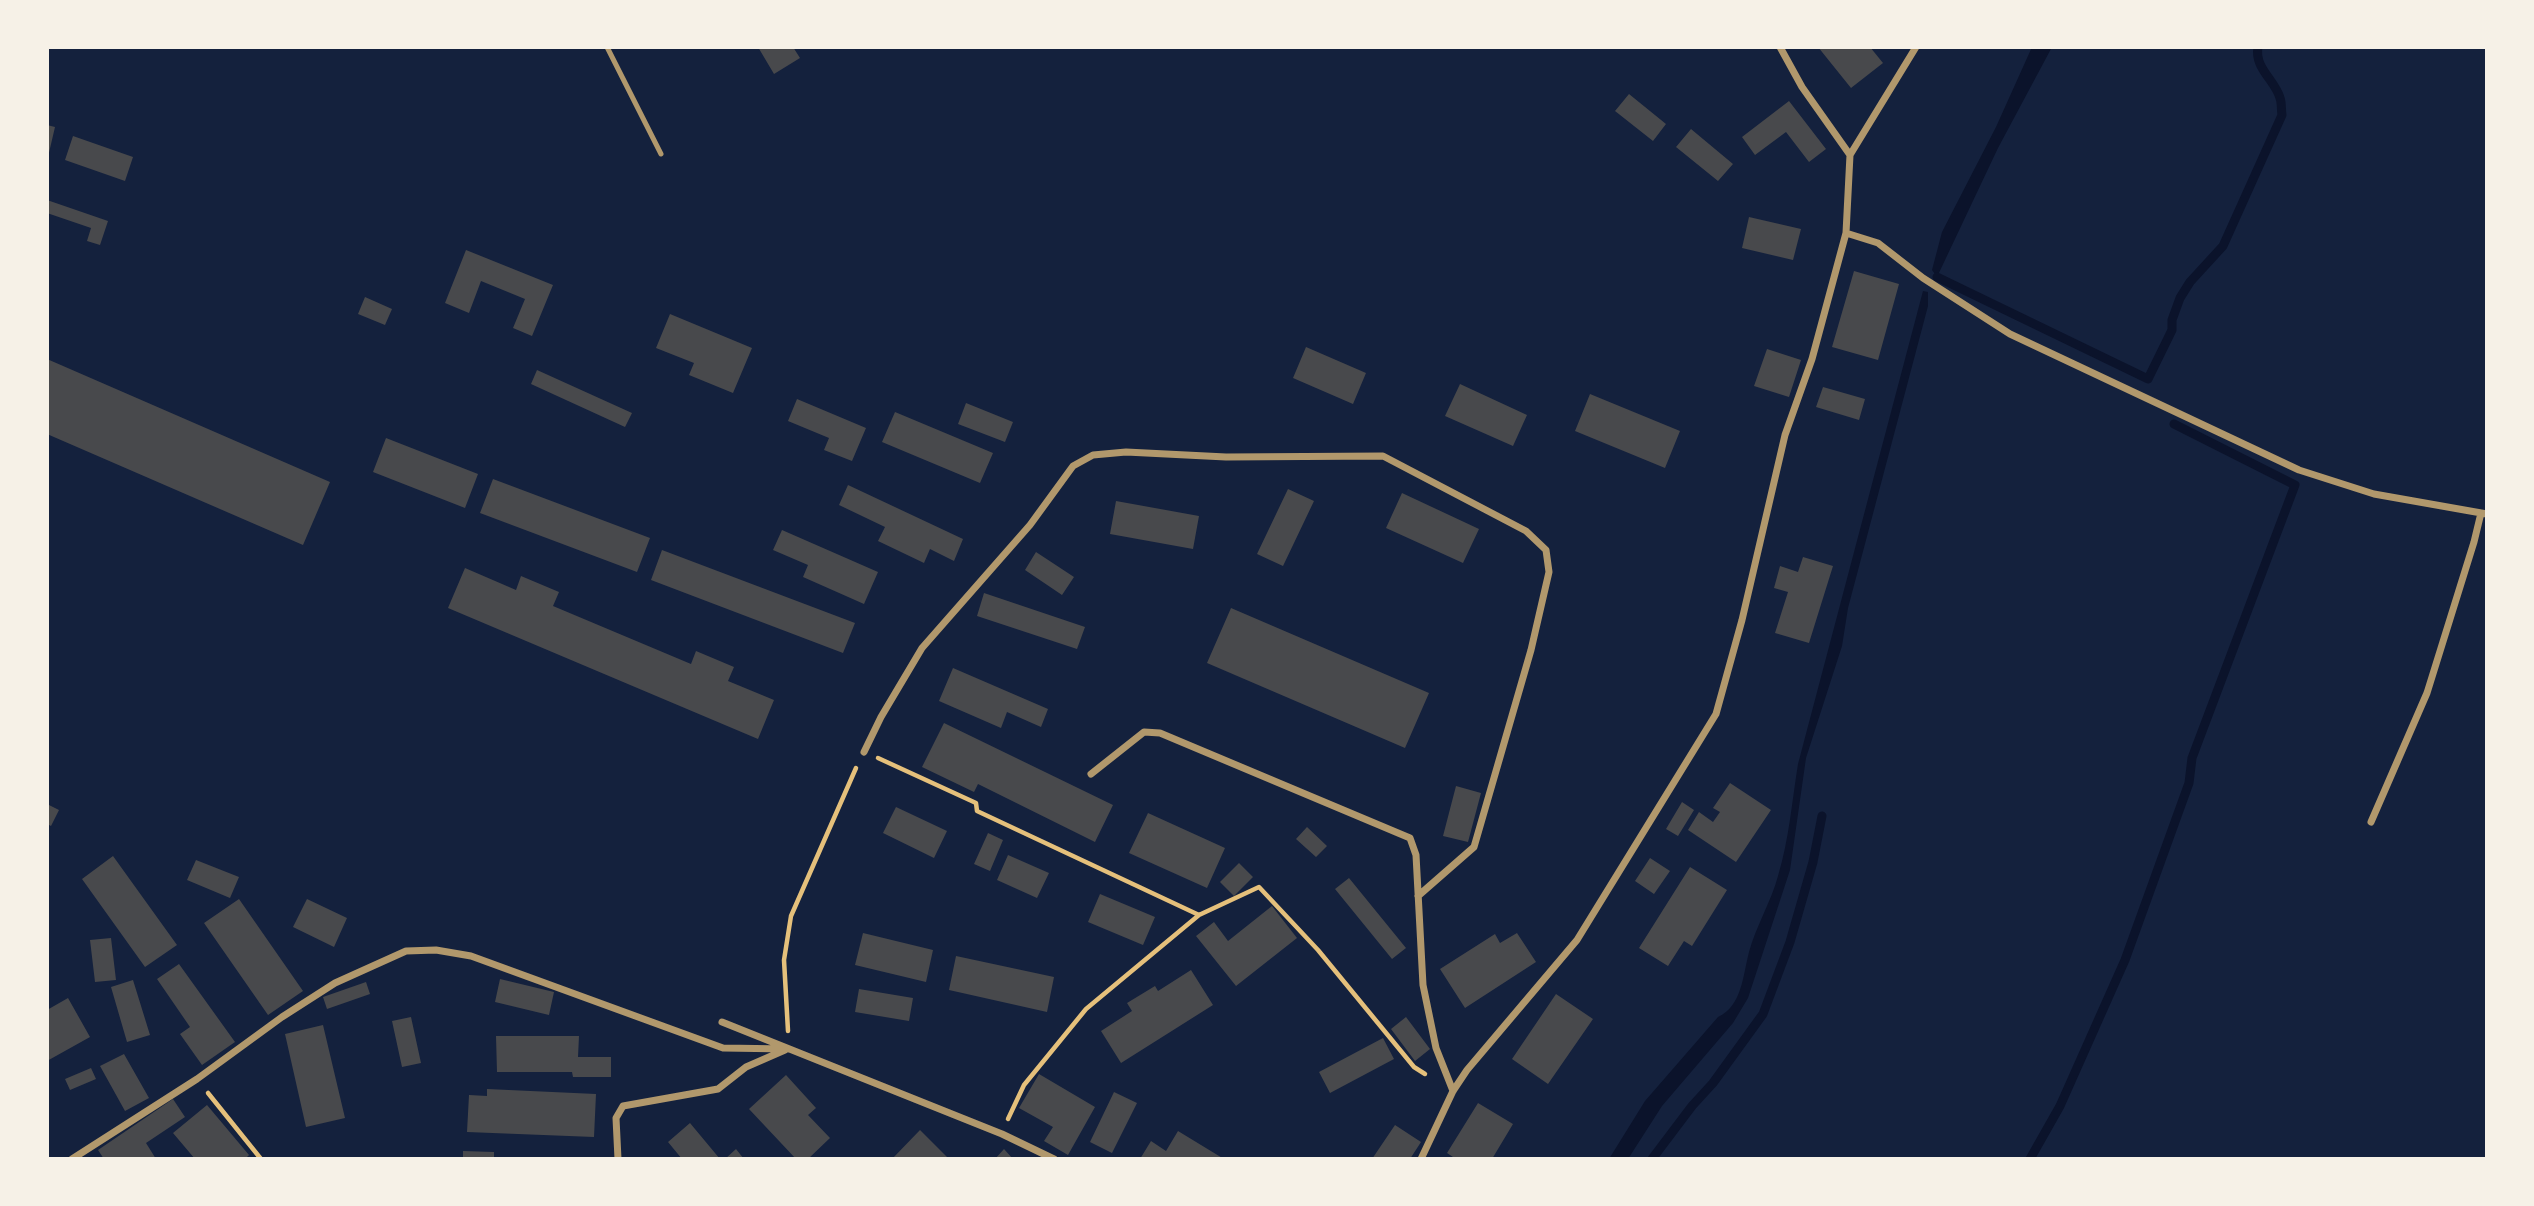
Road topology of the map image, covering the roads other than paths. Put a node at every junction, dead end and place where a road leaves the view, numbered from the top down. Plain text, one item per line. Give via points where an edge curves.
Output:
1 (607, 47) edge
2 (1780, 47) edge
3 (1916, 47) edge
4 (661, 154) dead end
5 (1850, 155) junction
6 (1846, 233) junction
7 (2484, 513) edge
8 (864, 752) road end
9 (1091, 774) dead end
10 (2371, 822) dead end
11 (1418, 896) junction
12 (722, 1022) dead end
13 (788, 1049) junction
14 (1453, 1091) junction
15 (72, 1159) edge
16 (618, 1159) edge
17 (1054, 1159) edge
18 (1421, 1159) edge

1 - 4 lane
2 - 5 street via 1802,88
3 - 5 street
5 - 6 street
6 - 7 street via 1878,243 2010,334 2299,470 2374,494
6 - 14 street via 1812,359 1785,435 1716,714 1577,940
7 - 10 street via 2427,693
8 - 11 street via 922,648 1030,525 1073,466 1093,455 1126,452 1383,456 1526,531 1546,550 1549,572 1474,847
9 - 11 street via 1144,732 1160,733 1410,838 1416,855
11 - 14 street via 1423,985 1436,1048
12 - 13 street
13 - 15 street via 723,1048 471,956 406,951 335,983
13 - 16 street via 746,1067 718,1089 623,1105 616,1118
13 - 17 street
14 - 18 street

